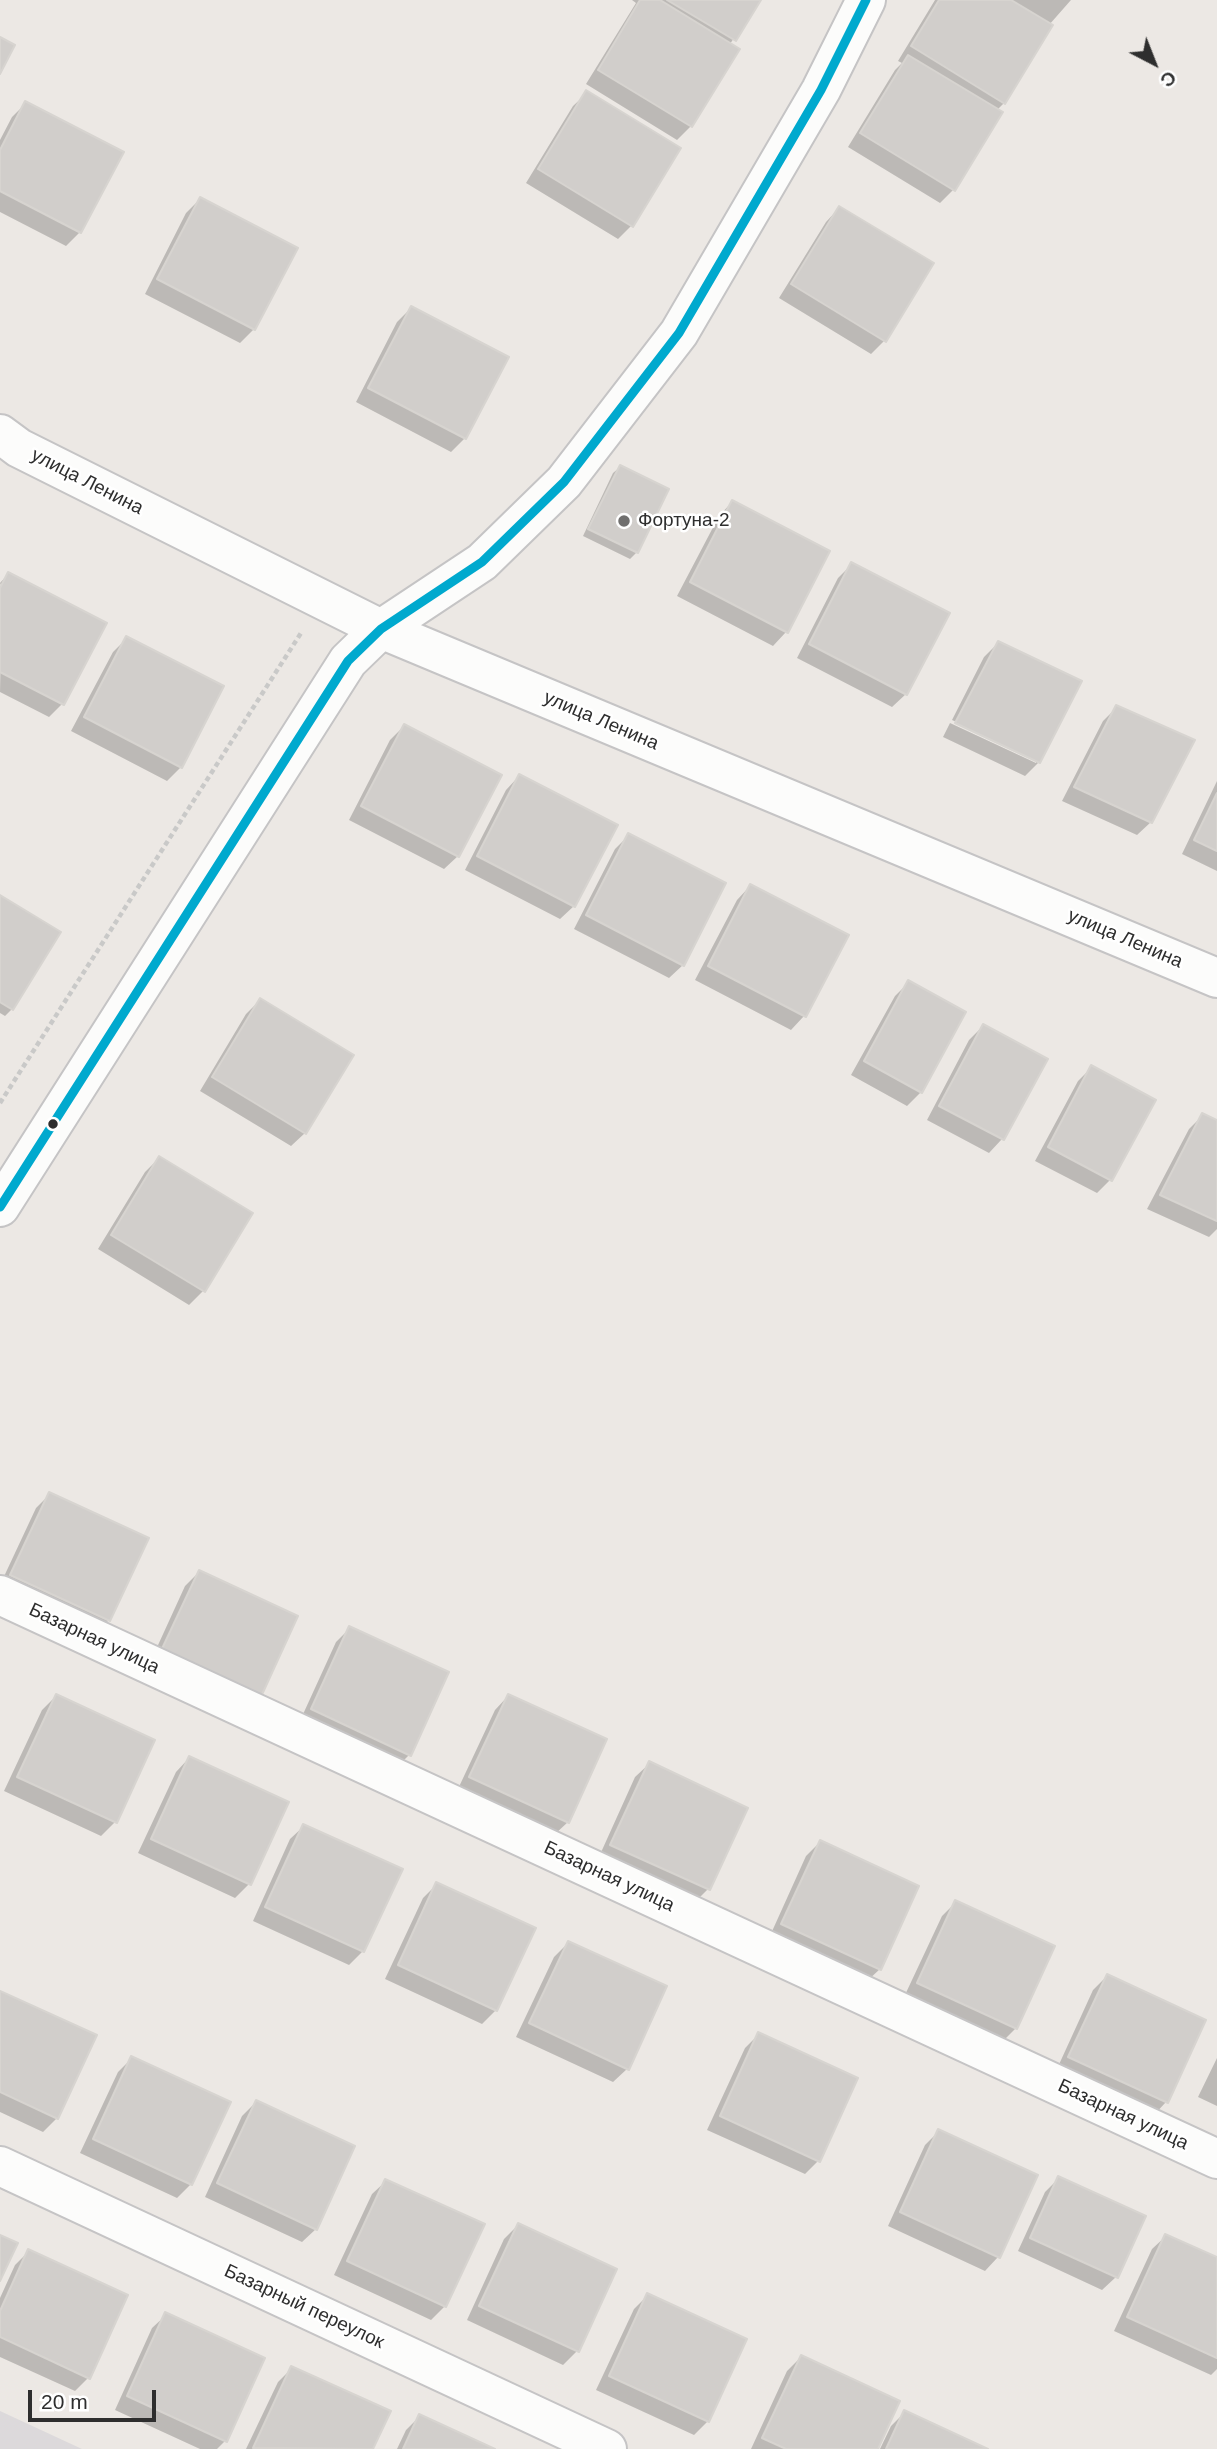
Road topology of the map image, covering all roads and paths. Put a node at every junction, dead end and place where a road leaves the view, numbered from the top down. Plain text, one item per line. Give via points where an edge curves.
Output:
1 (866, 0) edge
2 (0, 434) edge
3 (321, 599) junction
4 (381, 629) junction
5 (1217, 978) edge
6 (0, 1103) edge
7 (0, 1207) edge
8 (0, 1595) edge
9 (1217, 2159) edge
10 (0, 2166) edge
11 (607, 2449) edge

1 - 4 street via 821,90 679,333 564,482 482,562
2 - 3 street, улица Ленина
3 - 4 street, улица Ленина
3 - 6 path
4 - 5 street, улица Ленина
4 - 7 street via 348,661
8 - 9 street, Базарная улица
10 - 11 street, Базарный переулок

